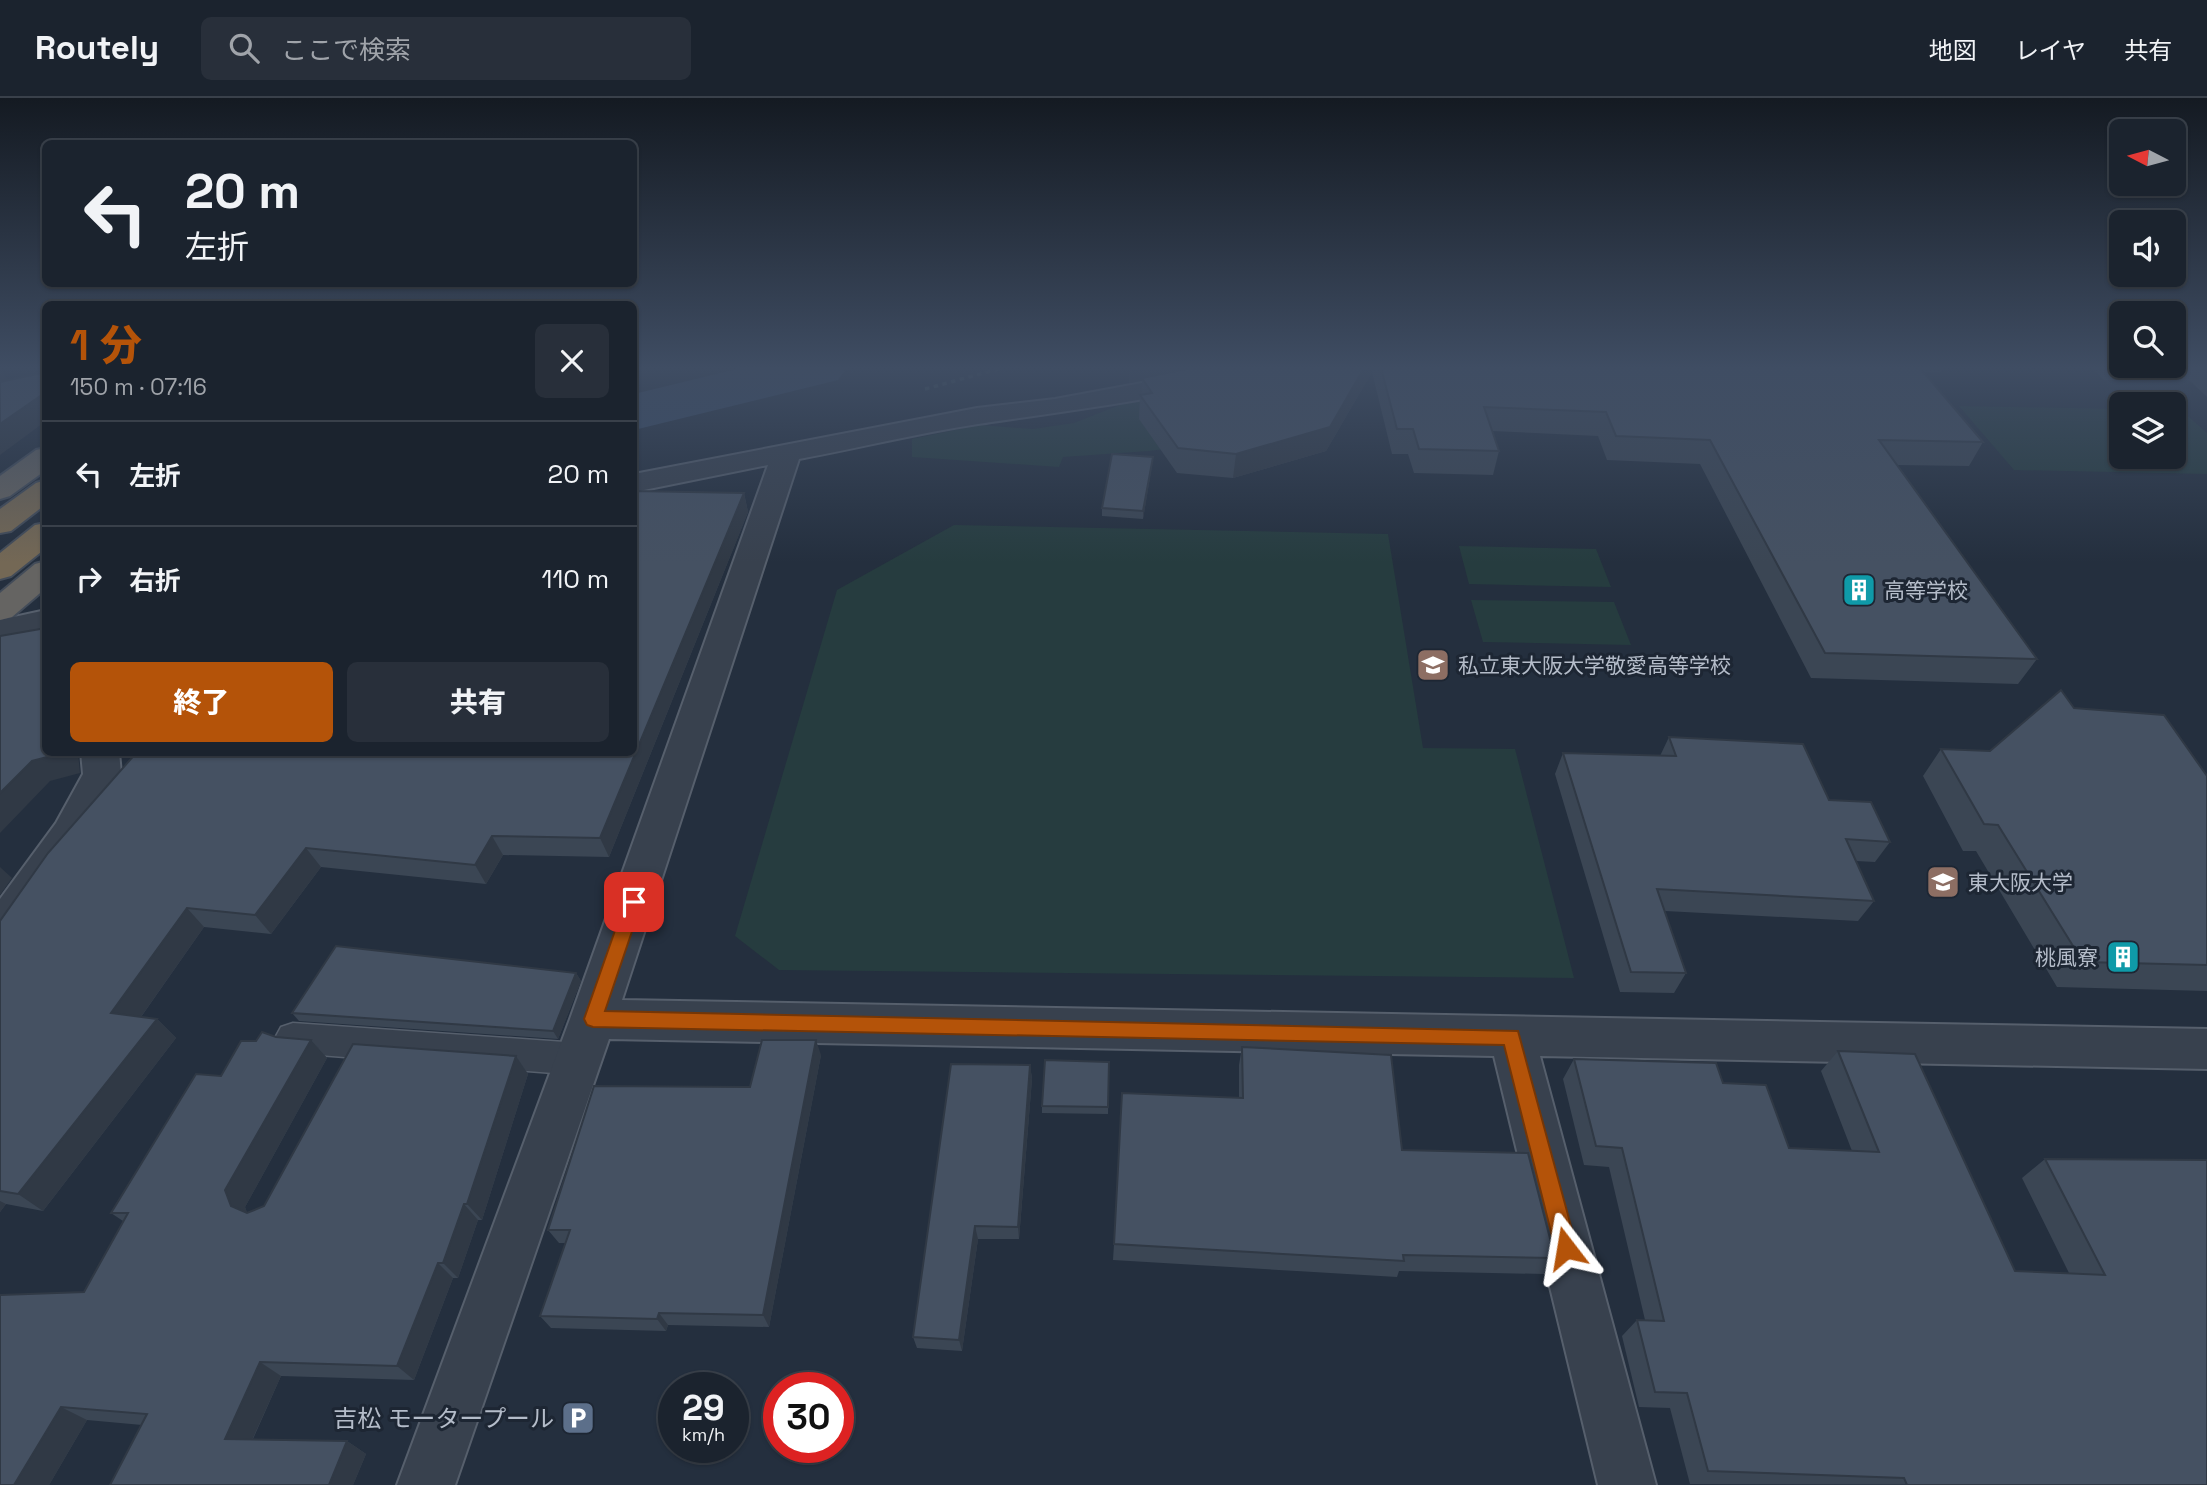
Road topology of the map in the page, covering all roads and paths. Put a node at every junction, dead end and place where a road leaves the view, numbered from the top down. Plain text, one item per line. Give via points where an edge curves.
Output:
1 (897, 433) edge
2 (786, 456) junction
3 (42, 459) edge
4 (637, 482) edge
5 (2, 488) edge
6 (42, 492) edge
7 (0, 524) edge
8 (42, 534) edge
9 (0, 569) edge
10 (42, 574) edge
11 (0, 610) edge
12 (42, 622) edge
13 (0, 631) edge
14 (100, 756) edge
15 (0, 932) edge
16 (1512, 1037) junction
17 (293, 1038) edge
18 (586, 1039) junction
19 (357, 1043) junction
20 (2207, 1049) edge
21 (338, 1078) edge
22 (426, 1485) edge
23 (1627, 1485) edge

1 - 2 street
2 - 4 street
2 - 18 street
3 - 5 highway
6 - 7 highway
8 - 9 highway
10 - 11 highway
12 - 13 street
14 - 15 street via 102,774 70,834
16 - 18 street
16 - 20 street
16 - 23 street
17 - 19 lane
18 - 19 lane
18 - 22 street
19 - 21 lane

